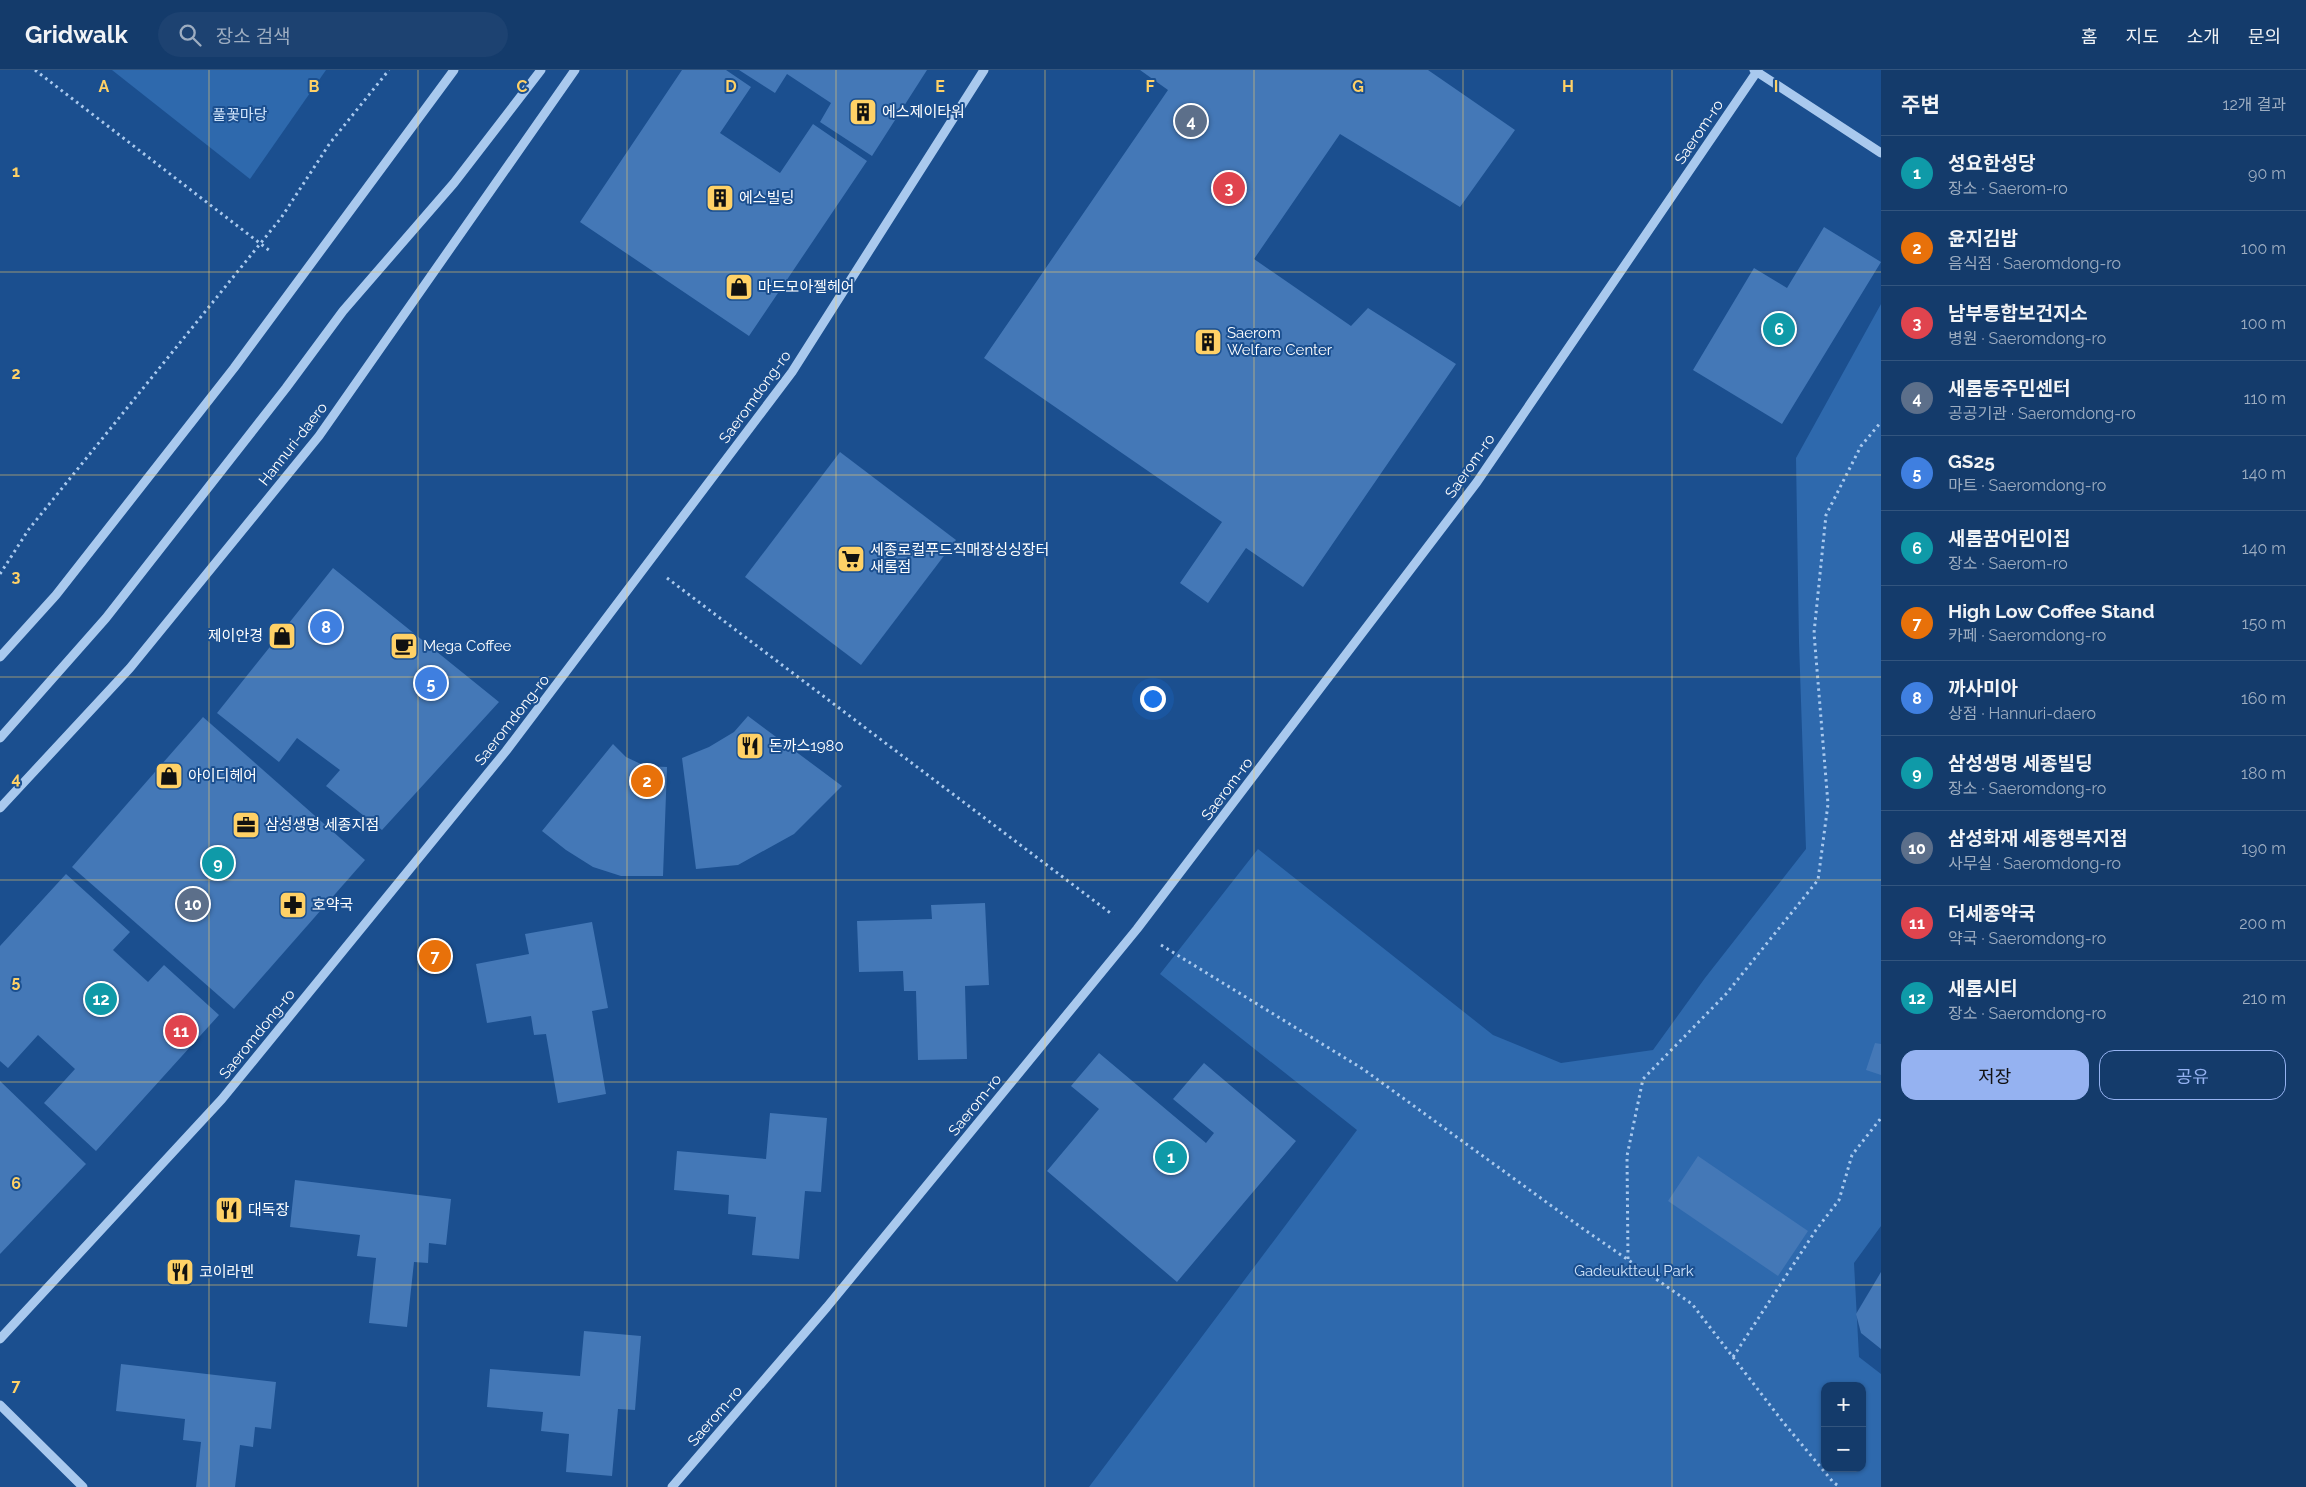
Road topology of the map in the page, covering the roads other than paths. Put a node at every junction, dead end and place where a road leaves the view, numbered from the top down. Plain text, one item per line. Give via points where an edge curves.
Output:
1 (454, 70) edge
2 (541, 70) edge
3 (575, 70) edge
4 (984, 70) edge
5 (1756, 71) edge
6 (1881, 153) edge
7 (0, 657) edge
8 (0, 738) edge
9 (0, 808) edge
10 (0, 1340) edge
11 (0, 1405) edge
12 (83, 1487) edge
13 (672, 1487) edge

1 - 7 street via 234,368 56,595
2 - 8 street via 454,184 343,311 106,618
3 - 9 street, Hannuri-daero via 319,436 130,668
4 - 10 street, Saeromdong-ro via 792,372 506,752 222,1099
5 - 6 street
5 - 13 street, Saerom-ro via 1477,482 1149,913 828,1307
11 - 12 street

